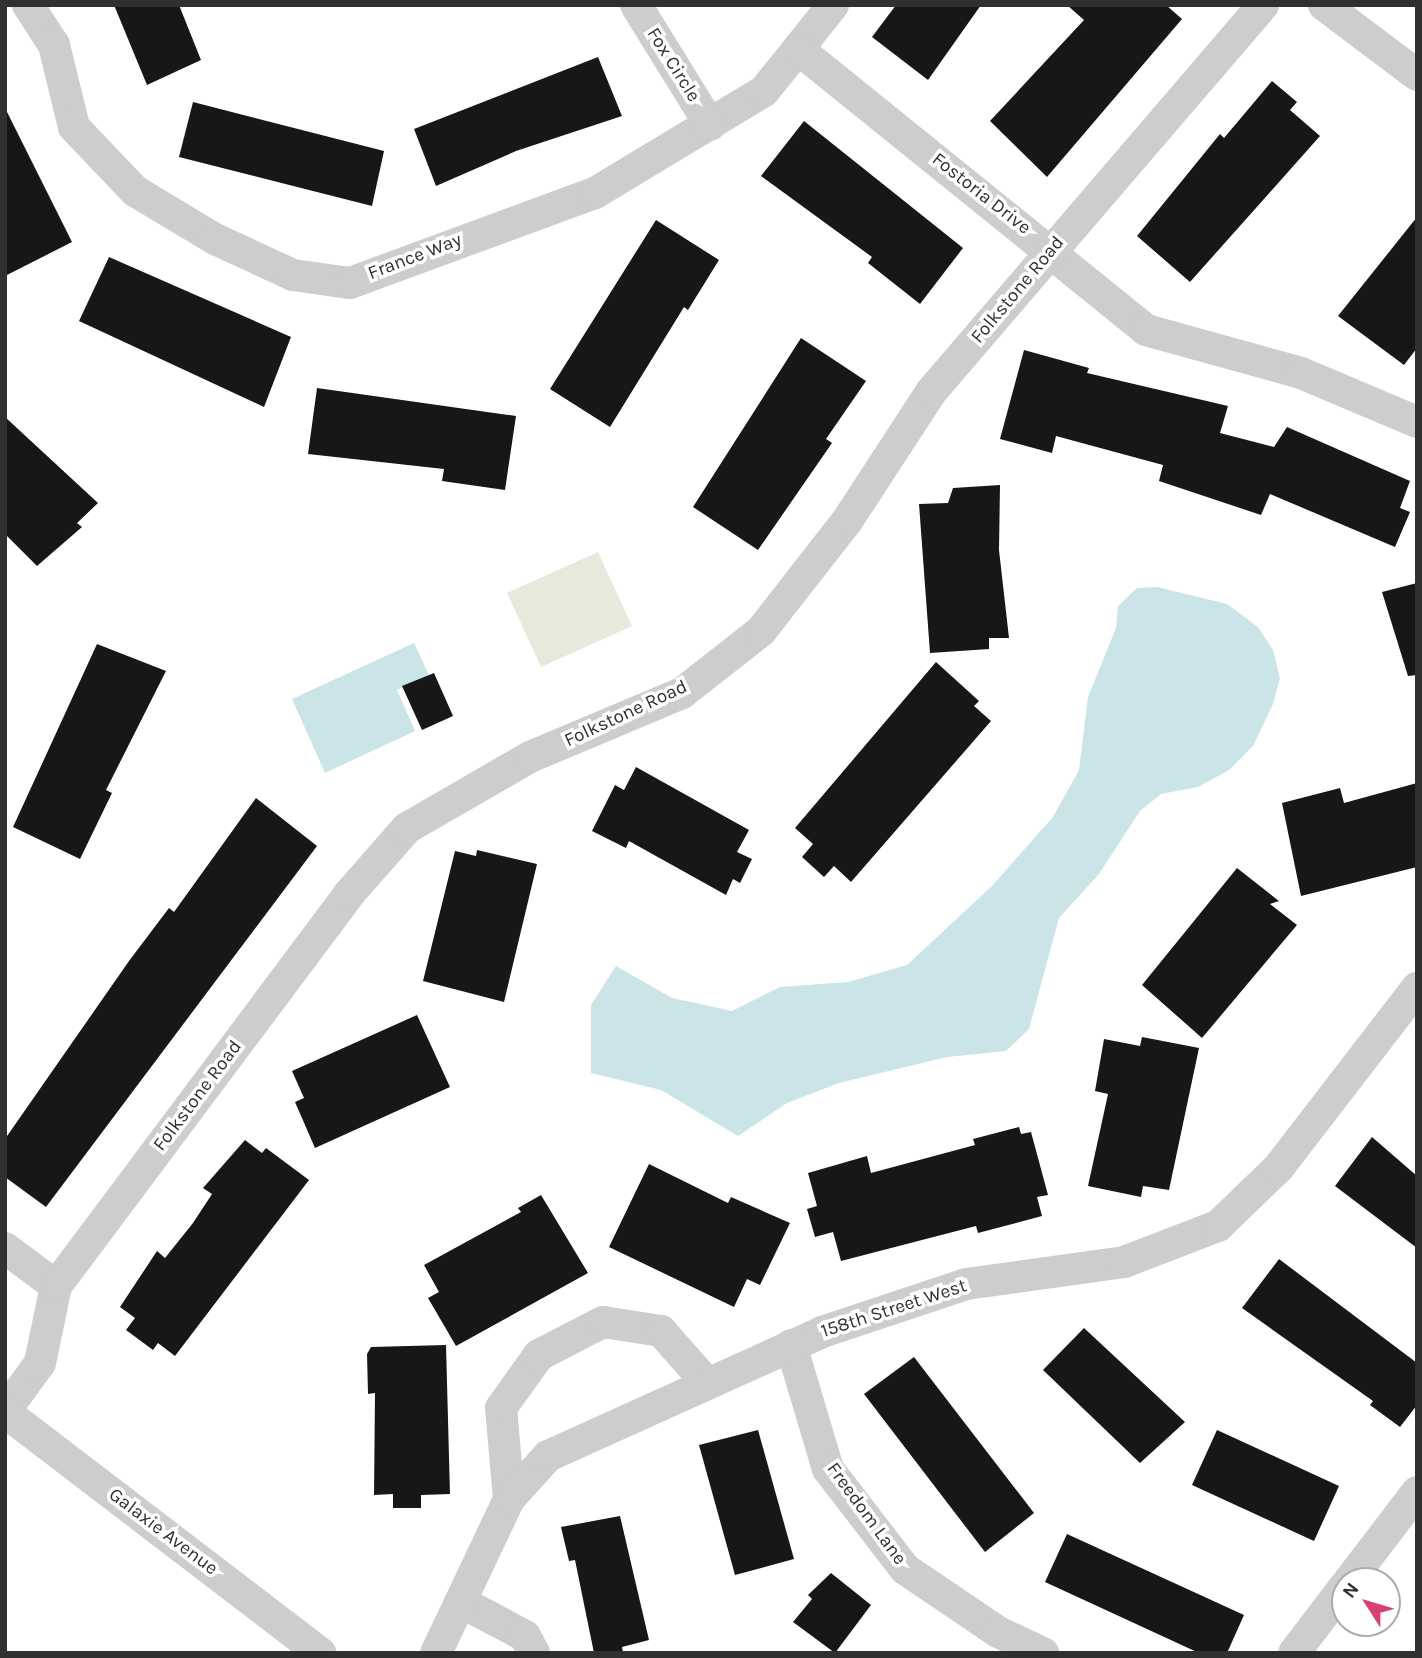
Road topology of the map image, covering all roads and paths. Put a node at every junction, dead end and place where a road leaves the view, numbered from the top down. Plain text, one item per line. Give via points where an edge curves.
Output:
1 (29, 5) edge
2 (636, 5) edge
3 (833, 5) edge
4 (1263, 5) edge
5 (1324, 5) edge
6 (798, 49) junction
7 (1417, 75) edge
8 (710, 125) junction
9 (1052, 250) junction
10 (1417, 422) edge
11 (1417, 988) edge
12 (5, 1248) edge
13 (57, 1286) junction
14 (791, 1345) junction
15 (706, 1382) junction
16 (5, 1412) edge
17 (1417, 1492) edge
18 (509, 1499) junction
19 (1360, 1567) edge
20 (463, 1603) junction
21 (1331, 1604) edge
22 (320, 1653) edge
23 (436, 1653) edge
24 (534, 1653) edge
25 (1042, 1653) edge
26 (1294, 1653) edge

1 - 8 street, France Way via 54,45 74,127 135,191 215,239 293,275 350,283 595,193
2 - 8 street, Fox Circle
3 - 6 street
4 - 9 street, Folkstone Road
5 - 7 street
6 - 8 street, France Way via 764,91
6 - 9 street, Fostoria Drive
9 - 10 street, Fostoria Drive via 1146,330 1301,373
9 - 13 street, Folkstone Road via 931,392 847,521 761,631 682,693 530,757 407,828 349,894
11 - 14 street, 158th Street West via 1279,1167 1217,1226 1124,1262 966,1284
12 - 13 street
13 - 16 street, Folkstone Road via 40,1363
14 - 15 street, 158th Street West
14 - 25 street, Freedom Lane via 828,1469 905,1569 998,1632
15 - 18 street, 158th Street West via 548,1456
15 - 18 street via 661,1331 626,1325 603,1322 539,1355 501,1408
16 - 22 street, Galaxie Avenue
17 - 19 street
18 - 20 street, 158th Street West
20 - 23 street, 158th Street West
20 - 24 street via 525,1636
21 - 26 street

